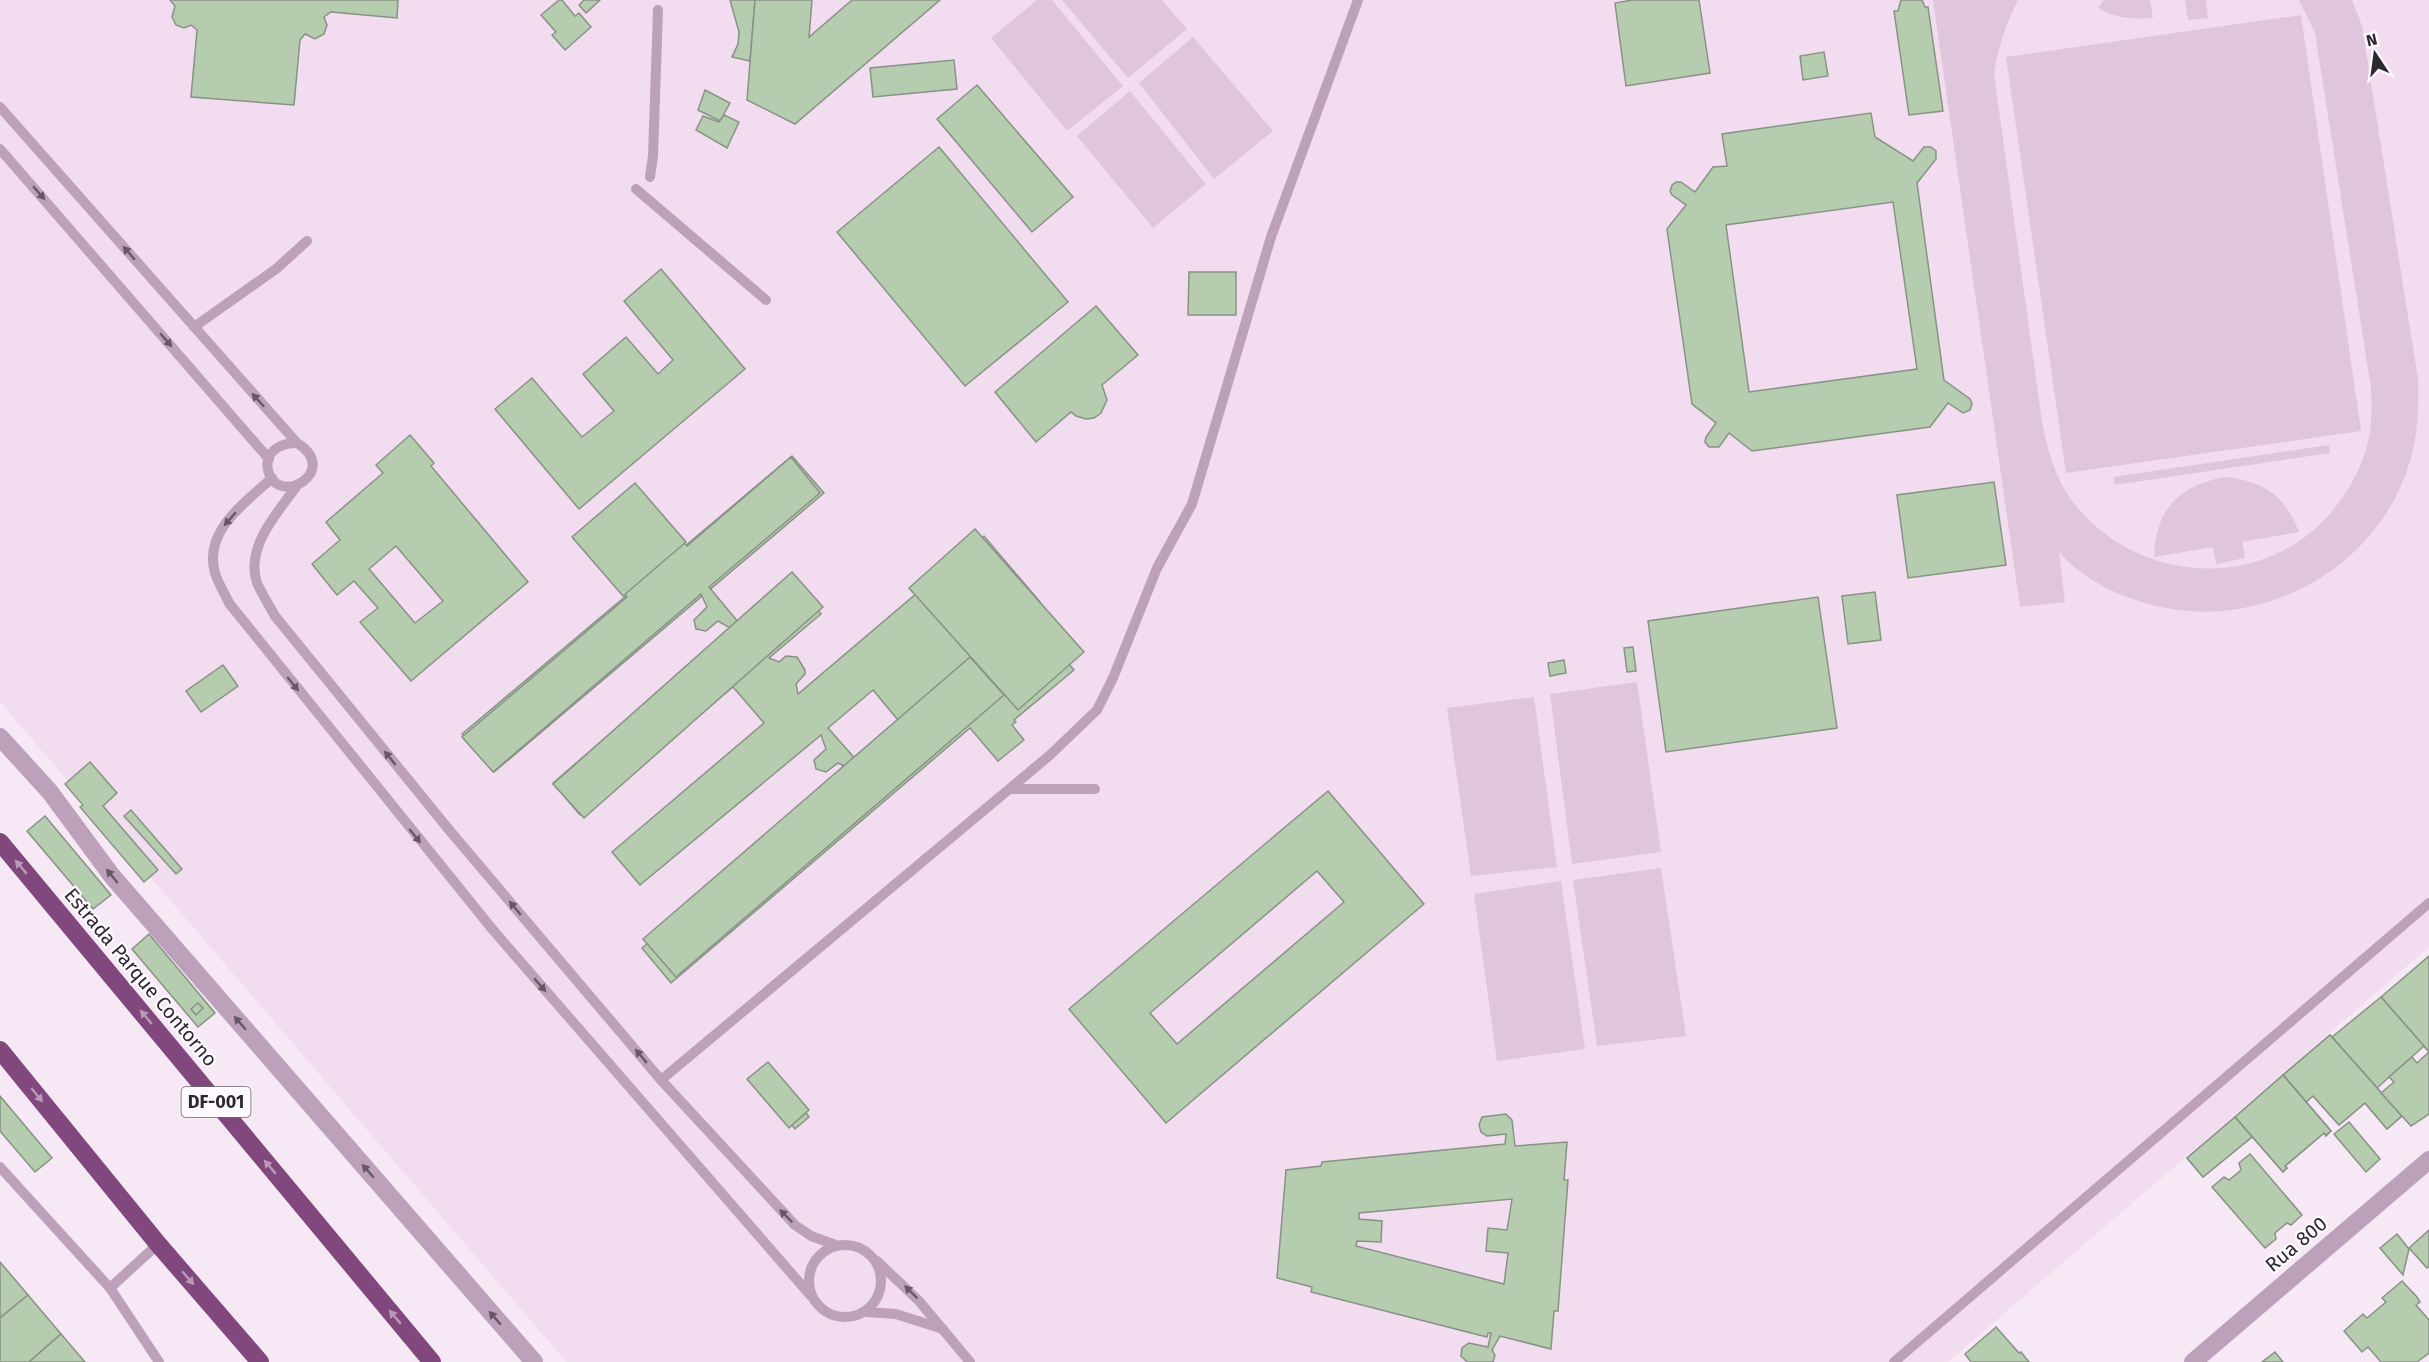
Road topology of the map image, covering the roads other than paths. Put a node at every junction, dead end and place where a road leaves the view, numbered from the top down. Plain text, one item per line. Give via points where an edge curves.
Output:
1 (1358, 0) edge
2 (658, 10) dead end
3 (0, 107) edge
4 (0, 149) edge
5 (650, 177) dead end
6 (636, 189) dead end
7 (307, 241) dead end
8 (766, 300) dead end
9 (194, 327) junction
10 (297, 444) junction
11 (268, 459) junction
12 (272, 478) junction
13 (296, 487) junction
14 (0, 737) edge
15 (1010, 789) junction
16 (1095, 789) dead end
17 (0, 842) edge
18 (2429, 903) edge
19 (0, 1050) edge
20 (661, 1080) junction
21 (2429, 1160) edge
22 (0, 1167) edge
23 (158, 1244) junction
24 (836, 1245) junction
25 (874, 1258) junction
26 (110, 1288) junction
27 (811, 1296) junction
28 (867, 1312) junction
29 (943, 1329) junction
30 (159, 1362) edge
31 (260, 1362) edge
32 (432, 1362) edge
33 (534, 1362) edge
34 (970, 1362) edge
35 (1894, 1362) edge
36 (2193, 1362) edge

1 - 15 lane via 1271,237 1192,504 1157,568 1097,710
2 - 5 lane
9 -> 3 lane
4 -> 11 lane
6 - 8 lane
7 - 9 lane via 276,269
10 -> 9 lane
10 - 11 lane via 285,443 274,449
10 - 13 lane via 307,449 312,471
11 - 12 lane
12 - 13 lane via 283,486
12 -> 27 lane via 238,509 217,537 213,553 215,573 230,603 493,930
20 -> 13 lane via 275,616 257,582 255,564 264,534
33 -> 14 street via 112,876 50,792
15 - 16 lane
15 - 20 lane
32 -> 17 highway, Estrada Parque Contorno / DF-001
18 - 35 lane
19 -> 23 highway
24 -> 20 lane via 795,1225
21 - 36 street, Rua 800
22 - 26 lane
23 - 26 lane
23 -> 31 highway
24 - 25 lane via 857,1246
24 - 27 lane via 818,1256 808,1275
25 - 28 lane via 882,1276 879,1296
29 -> 25 lane
26 - 30 lane
27 - 28 lane via 825,1313 846,1318
28 - 29 lane via 896,1314
29 - 34 lane

